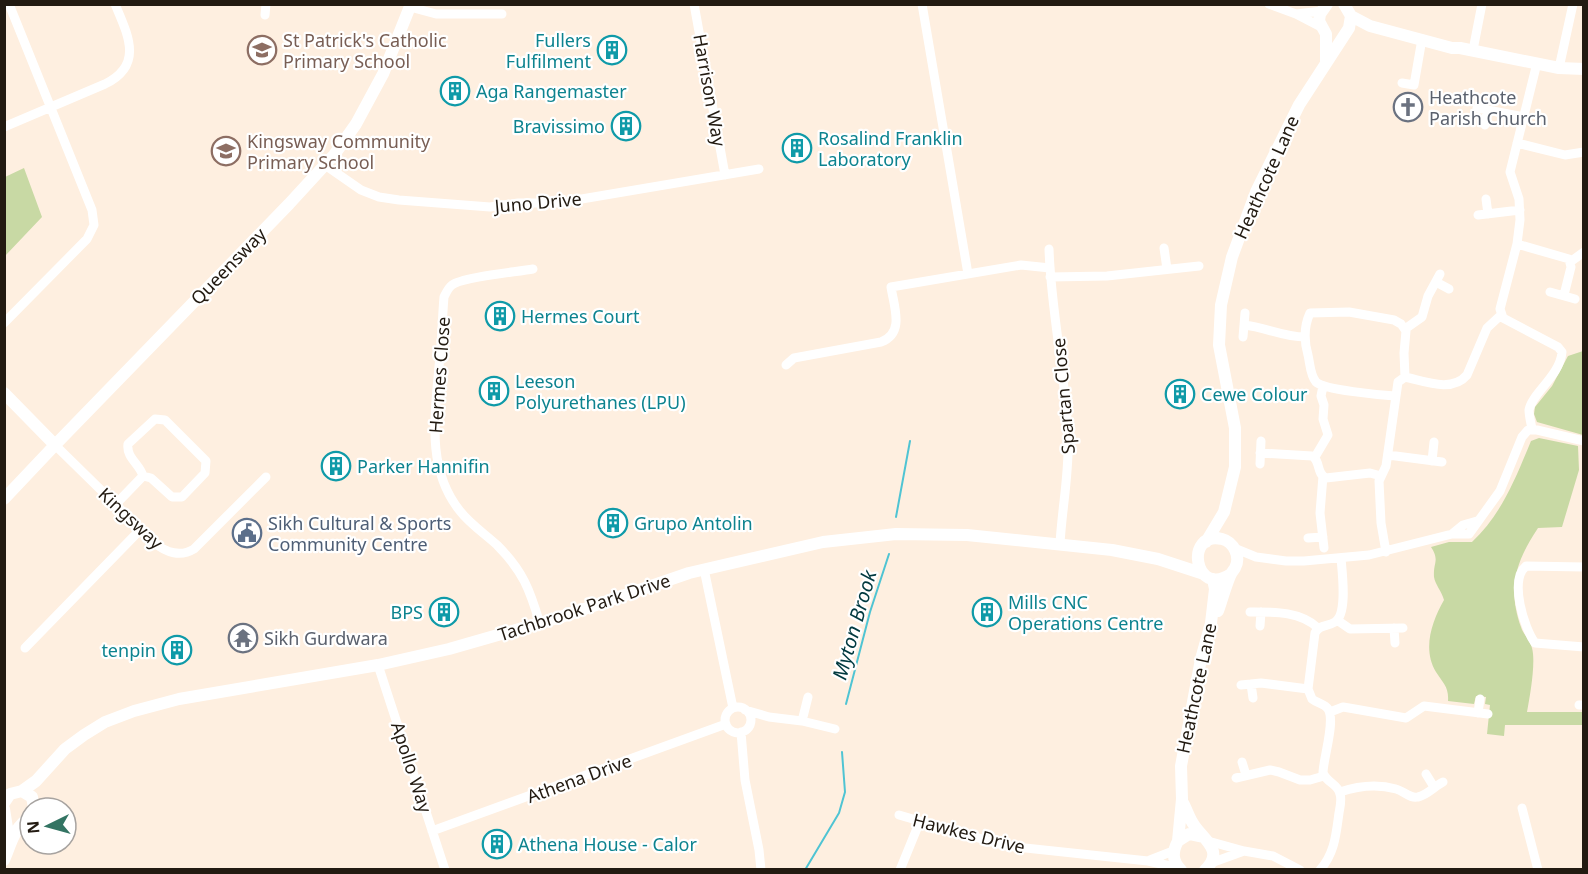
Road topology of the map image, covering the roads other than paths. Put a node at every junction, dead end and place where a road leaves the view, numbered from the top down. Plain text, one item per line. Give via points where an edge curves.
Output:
1 (9, 4) edge
2 (116, 4) edge
3 (694, 4) edge
4 (922, 4) edge
5 (1269, 4) edge
6 (1482, 4) edge
7 (1574, 4) edge
8 (411, 6) edge
9 (1327, 7) edge
10 (470, 9) edge
11 (502, 14) dead end
12 (1296, 14) junction
13 (1345, 16) edge
14 (1323, 30) junction
15 (1429, 41) junction
16 (1473, 50) junction
17 (1326, 61) junction
18 (1537, 63) junction
19 (1559, 68) junction
20 (1584, 69) edge
21 (1402, 83) dead end
22 (1414, 85) junction
23 (1425, 87) dead end
24 (50, 107) junction
25 (1524, 117) junction
26 (1485, 125) dead end
27 (4, 127) edge
28 (1517, 143) junction
29 (1584, 152) edge
30 (325, 165) junction
31 (759, 169) dead end
32 (725, 175) junction
33 (1486, 199) dead end
34 (1520, 210) junction
35 (1516, 244) junction
36 (1164, 248) dead end
37 (1049, 249) dead end
38 (1584, 252) edge
39 (1570, 262) junction
40 (1199, 266) dead end
41 (533, 269) dead end
42 (1167, 269) junction
43 (1050, 273) junction
44 (968, 274) junction
45 (1449, 289) dead end
46 (1550, 292) dead end
47 (1564, 296) junction
48 (1575, 298) dead end
49 (1245, 313) dead end
50 (9, 315) edge
51 (1501, 315) junction
52 (4, 323) edge
53 (1244, 325) junction
54 (1406, 329) junction
55 (1243, 337) dead end
56 (1305, 337) junction
57 (786, 365) dead end
58 (1406, 377) junction
59 (1323, 386) junction
60 (4, 393) edge
61 (1395, 396) junction
62 (1532, 429) junction
63 (1261, 441) dead end
64 (1584, 441) edge
65 (1434, 442) dead end
66 (55, 445) junction
67 (1260, 453) junction
68 (1388, 455) junction
69 (1315, 457) junction
70 (1432, 461) junction
71 (1442, 462) dead end
72 (1260, 464) dead end
73 (143, 476) junction
74 (1323, 476) junction
75 (1381, 476) junction
76 (266, 477) dead end
77 (4, 499) edge
78 (115, 505) junction
79 (1224, 512) junction
80 (141, 529) junction
81 (1323, 537) junction
82 (1308, 538) dead end
83 (1206, 542) junction
84 (1060, 544) junction
85 (1230, 544) junction
86 (1324, 548) dead end
87 (1386, 552) junction
88 (1198, 553) junction
89 (1256, 557) junction
90 (1341, 558) junction
91 (1158, 559) junction
92 (1237, 561) junction
93 (1584, 567) edge
94 (704, 570) junction
95 (1231, 574) junction
96 (1208, 576) junction
97 (1250, 612) dead end
98 (1261, 612) junction
99 (1337, 620) junction
100 (1211, 623) junction
101 (540, 624) junction
102 (1260, 626) dead end
103 (1318, 628) junction
104 (1395, 643) dead end
105 (1584, 647) edge
106 (25, 648) dead end
107 (378, 665) junction
108 (1251, 684) junction
109 (1241, 685) dead end
110 (1308, 689) junction
111 (808, 697) dead end
112 (1253, 699) dead end
113 (1480, 699) dead end
114 (733, 708) junction
115 (745, 710) junction
116 (1330, 712) junction
117 (769, 717) junction
118 (802, 721) junction
119 (750, 723) junction
120 (726, 724) junction
121 (835, 729) dead end
122 (741, 732) junction
123 (1242, 762) dead end
124 (1426, 774) dead end
125 (1324, 776) junction
126 (1443, 782) dead end
127 (1434, 787) junction
128 (1340, 792) junction
129 (18, 796) edge
130 (30, 796) edge
131 (1182, 799) junction
132 (1522, 808) dead end
133 (5, 809) edge
134 (899, 815) dead end
135 (18, 820) edge
136 (920, 821) junction
137 (432, 831) junction
138 (18, 834) edge
139 (4, 837) edge
140 (1206, 839) junction
141 (1176, 846) junction
142 (1244, 851) junction
143 (4, 860) edge
144 (1148, 861) junction
145 (1208, 867) edge
146 (1180, 869) edge
147 (445, 870) edge
148 (761, 870) edge
149 (900, 870) edge
150 (1300, 870) edge
151 (1320, 870) edge
152 (1539, 870) edge

1 - 24 street
2 - 24 street via 130,45 124,70 112,81
3 - 32 street, Harrison Way
4 - 44 street
5 - 12 street
6 - 16 street
7 - 19 street
8 - 10 street via 436,14
8 - 30 street, Queensway via 368,102
9 - 12 street
9 - 14 street via 1319,18
10 - 11 street
12 - 14 street
13 - 14 street via 1333,36
13 - 15 street
13 - 17 street, Heathcote Lane via 1336,50
14 - 17 street
15 - 16 street
15 - 22 street
16 - 18 street
17 - 79 street, Heathcote Lane via 1256,192 1228,274 1221,305 1219,345 1235,428 1236,456
18 - 19 street
18 - 25 street
19 - 20 street
21 - 22 street
22 - 23 street
24 - 27 street
24 - 50 street via 94,225 87,239
25 - 26 street via 1482,109
25 - 28 street
28 - 29 street via 1566,155
28 - 34 street via 1509,176
30 - 32 street, Juno Drive via 378,197 490,207 552,203
30 - 66 street, Queensway
31 - 32 street, Juno Drive
33 - 34 street via 1483,214
34 - 35 street
35 - 39 street via 1565,257
35 - 51 street
36 - 42 street
37 - 43 street, Spartan Close
38 - 39 street
39 - 47 street
40 - 42 street
41 - 101 street, Hermes Close via 467,280 452,284 447,290 434,430 441,475 451,498 459,511 520,572 530,589
42 - 43 street via 1107,276
43 - 44 street via 1021,265
43 - 84 street, Spartan Close via 1068,433
44 - 57 street via 891,287 896,325 888,339 794,358
45 - 54 street via 1438,278 1422,317
46 - 47 street
47 - 48 street
49 - 53 street
50 - 52 street
51 - 58 street via 1487,328 1475,359 1461,380 1433,384
51 - 62 street via 1562,352 1551,378 1531,404
53 - 55 street
53 - 56 street
54 - 56 street via 1394,320 1315,311 1308,316
54 - 58 street
56 - 59 street via 1313,377
58 - 61 street via 1398,382
59 - 61 street
59 - 69 street via 1323,420 1328,435
60 - 66 street, Kingsway
61 - 68 street
62 - 64 street
62 - 87 street via 1522,437 1500,491 1477,521 1452,534
63 - 67 street
65 - 70 street
66 - 77 street, Queensway
66 - 78 street, Kingsway
67 - 69 street
67 - 72 street
68 - 70 street
68 - 75 street
69 - 74 street
70 - 71 street
73 - 73 street via 179,498 206,473 206,461 165,420 155,419 127,448
73 - 78 street
74 - 75 street via 1370,472
74 - 81 street
75 - 87 street via 1381,523
76 - 80 street, Kingsway via 190,552 166,551
78 - 80 street, Kingsway
79 - 83 street, Heathcote Lane
79 - 85 street, Heathcote Lane
80 - 106 street
81 - 82 street
81 - 86 street
83 - 85 street via 1217,538
83 - 88 street
84 - 91 street, Tachbrook Park Drive
84 - 94 street, Tachbrook Park Drive via 953,534 880,535 823,542
85 - 89 street
85 - 92 street
87 - 90 street
88 - 91 street, Tachbrook Park Drive
88 - 96 street via 1197,563
89 - 90 street via 1295,561
89 - 92 street
90 - 99 street via 1342,610
91 - 96 street, Tachbrook Park Drive
92 - 95 street
93 - 105 street via 1526,566 1519,588 1523,620 1535,643
94 - 101 street, Tachbrook Park Drive
94 - 114 street
95 - 96 street via 1221,579
95 - 100 street
96 - 100 street, Heathcote Lane via 1215,595
97 - 98 street
98 - 102 street
98 - 103 street via 1306,619
99 - 103 street
99 - 104 street via 1350,629 1399,628
100 - 131 street, Heathcote Lane via 1182,758
101 - 107 street, Tachbrook Park Drive
103 - 110 street
107 - 130 street, Tachbrook Park Drive via 179,699 128,713 78,739 36,781
107 - 137 street, Apollo Way
108 - 109 street
108 - 110 street
108 - 112 street
110 - 116 street via 1312,699
111 - 118 street
113 - 116 street via 1483,713 1424,706 1406,718 1349,708
114 - 115 street
114 - 120 street via 727,713
115 - 117 street
115 - 119 street
116 - 125 street
117 - 118 street
117 - 119 street
118 - 121 street
119 - 122 street
120 - 122 street via 733,732
120 - 137 street, Athena Drive
122 - 148 street
123 - 125 street via 1241,776 1270,770 1300,780
124 - 127 street
125 - 128 street
126 - 127 street
127 - 128 street via 1418,797 1368,787
128 - 151 street via 1335,844
129 - 133 street, Tachbrook Park Drive via 10,794
131 - 140 street, Heathcote Lane via 1191,821
131 - 141 street, Heathcote Lane
132 - 152 street
133 - 135 street
133 - 139 street
134 - 136 street, Hawkes Drive
136 - 144 street, Hawkes Drive via 1006,846
136 - 149 street
137 - 147 street, Apollo Way
138 - 143 street
140 - 141 street via 1189,834
140 - 142 street
140 - 145 street via 1213,852
141 - 144 street, Hawkes Drive
141 - 146 street via 1175,862
142 - 145 street
142 - 150 street via 1273,856
144 - 146 street, Hawkes Drive

